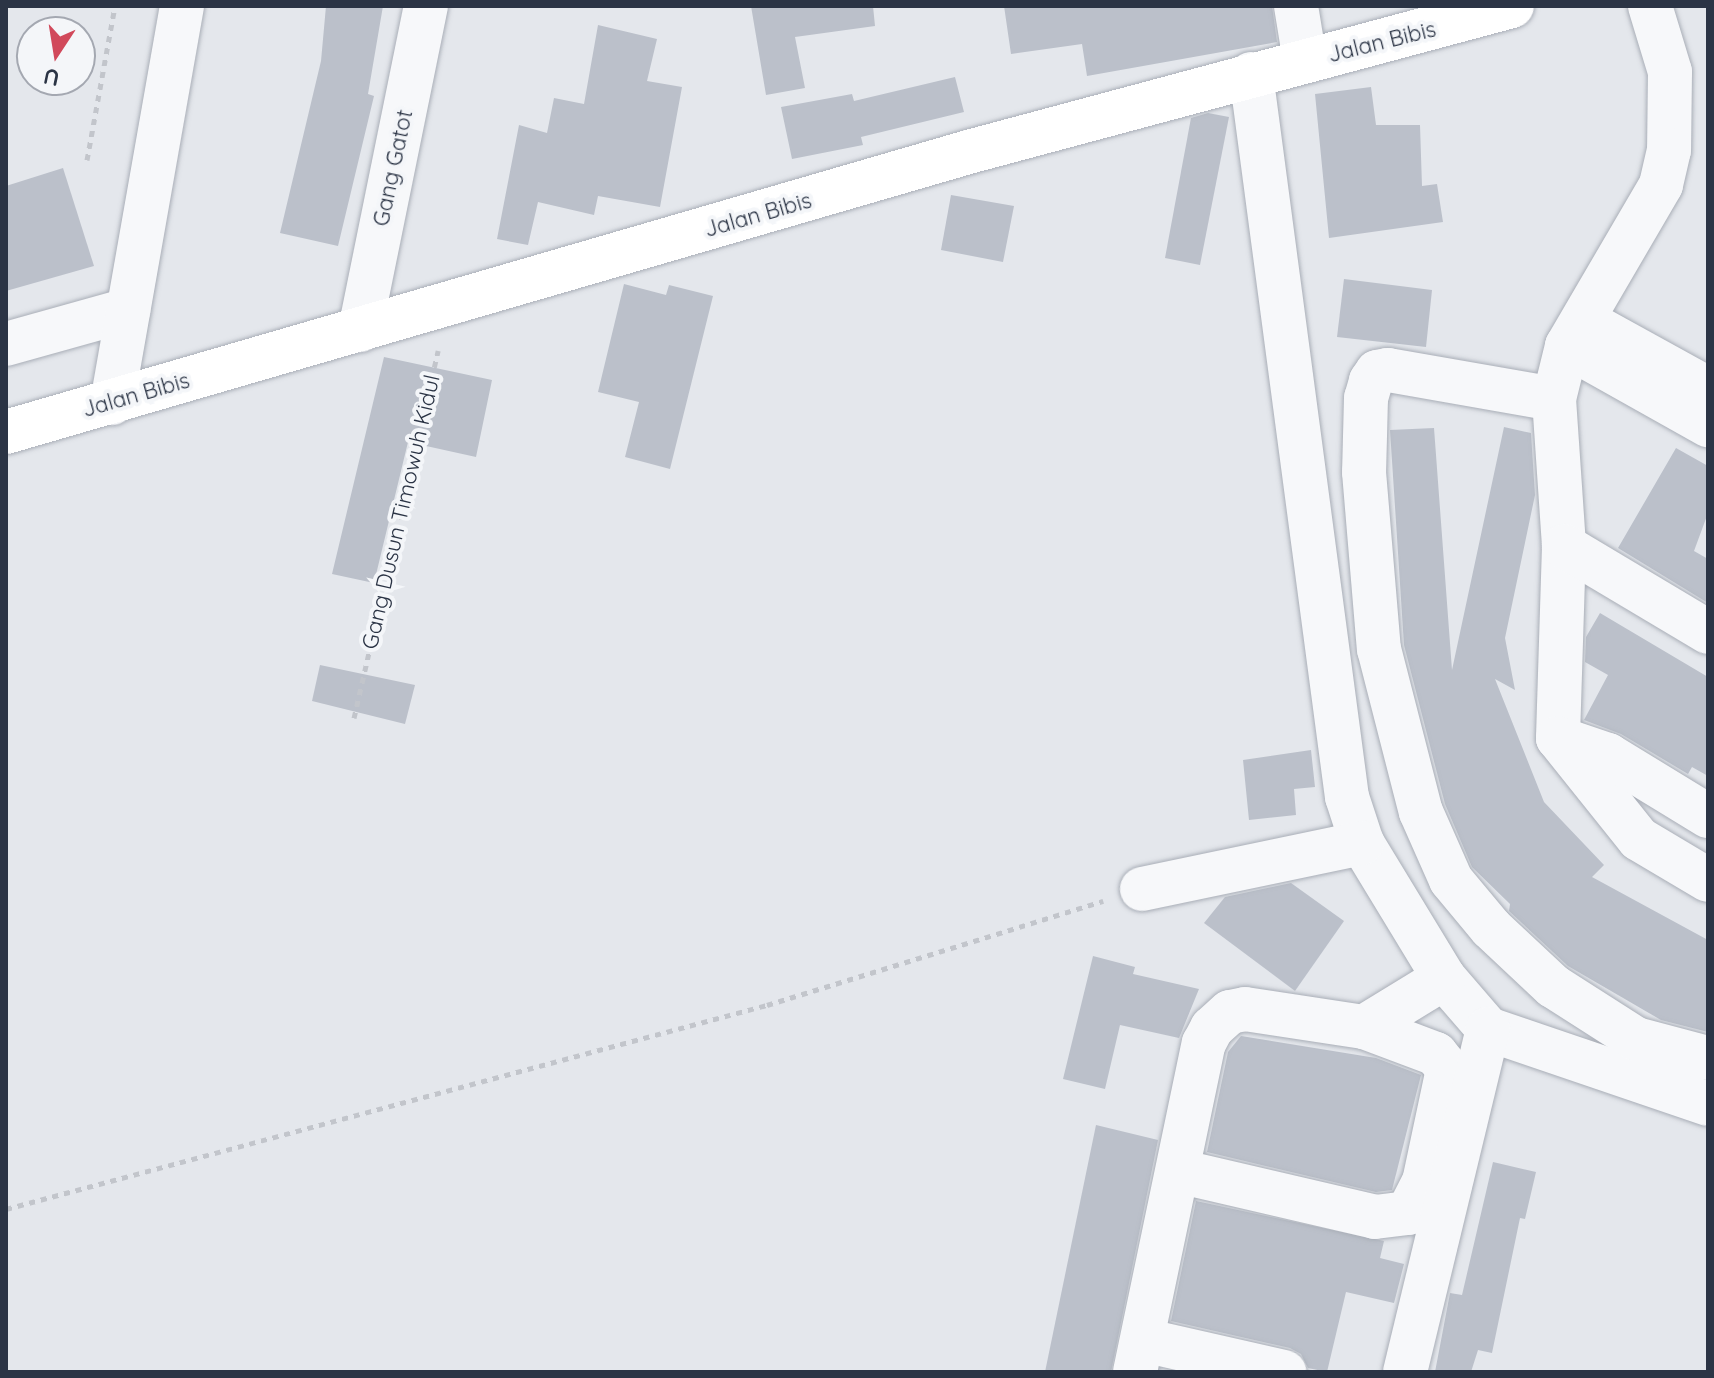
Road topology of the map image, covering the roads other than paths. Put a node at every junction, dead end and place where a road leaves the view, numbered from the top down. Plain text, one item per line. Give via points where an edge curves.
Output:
1 (182, 6) edge
2 (426, 6) edge
3 (1296, 6) edge
4 (1512, 6) edge
5 (1650, 6) edge
6 (1305, 61) junction
7 (1251, 74) junction
8 (128, 310) junction
9 (360, 330) junction
10 (1575, 333) junction
11 (6, 344) edge
12 (1708, 389) edge
13 (1554, 399) junction
14 (112, 403) junction
15 (1708, 425) edge
16 (6, 432) edge
17 (1564, 546) junction
18 (1708, 632) edge
19 (1558, 738) junction
20 (1708, 816) edge
21 (1362, 843) junction
22 (1708, 880) edge
23 (1142, 889) road end
24 (1444, 978) junction
25 (1364, 1027) junction
26 (1488, 1029) junction
27 (1708, 1058) edge
28 (1708, 1104) edge
29 (1178, 1171) junction
30 (1139, 1356) edge
31 (1284, 1372) edge
32 (1405, 1372) edge

1 - 8 street
2 - 9 street, Gang Gatot
3 - 6 street
4 - 6 main road, Jalan Bibis
5 - 10 street via 1670,72 1669,150 1647,214
6 - 7 main road, Jalan Bibis
7 - 9 main road, Jalan Bibis
7 - 21 street via 1347,797
8 - 11 street
8 - 14 street
9 - 14 main road, Jalan Bibis
10 - 12 street
10 - 13 street
10 - 15 street
13 - 17 street
13 - 27 street via 1377,372 1366,398 1364,472 1379,649 1421,812 1451,880 1491,928 1553,986 1636,1039
14 - 16 main road, Jalan Bibis
17 - 18 street
17 - 19 street
19 - 20 street via 1608,755
19 - 22 street via 1639,839
21 - 23 street
21 - 24 street
24 - 25 street
24 - 26 street
25 - 29 street via 1245,1009 1230,1012 1204,1043
25 - 29 street via 1436,1054 1448,1069 1424,1182 1408,1213 1375,1217
26 - 28 street
26 - 32 street
29 - 30 street
30 - 31 street

